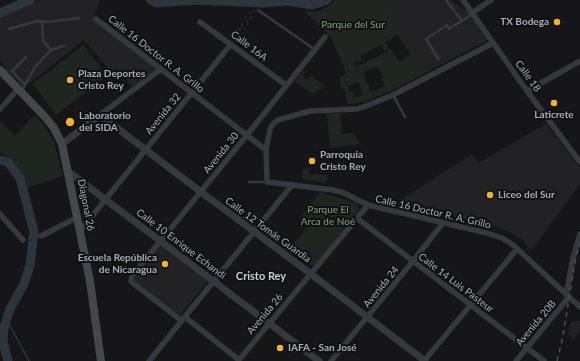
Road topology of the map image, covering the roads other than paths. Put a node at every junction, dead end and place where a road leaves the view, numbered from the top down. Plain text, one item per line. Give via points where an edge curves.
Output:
1 (446, 0) edge
2 (463, 0) edge
3 (491, 0) edge
4 (258, 10) road end
5 (472, 14) junction
6 (79, 18) dead end
7 (96, 19) dead end
8 (42, 21) junction
9 (462, 21) junction
10 (200, 22) dead end
11 (9, 29) dead end
12 (325, 36) dead end
13 (493, 43) junction
14 (231, 44) junction
15 (64, 46) dead end
16 (50, 50) junction
17 (314, 50) junction
18 (26, 57) dead end
19 (439, 60) dead end
20 (580, 61) edge
21 (1, 70) edge
22 (161, 70) junction
23 (286, 85) junction
24 (22, 89) junction
25 (527, 91) junction
26 (192, 93) junction
27 (393, 95) junction
28 (0, 109) edge
29 (100, 115) junction
30 (405, 117) dead end
31 (247, 136) junction
32 (62, 144) junction
33 (146, 150) junction
34 (266, 150) junction
35 (580, 162) edge
36 (69, 172) junction
37 (249, 182) dead end
38 (267, 182) junction
39 (292, 184) junction
40 (201, 192) junction
41 (106, 199) junction
42 (368, 205) junction
43 (0, 215) edge
44 (78, 217) junction
45 (358, 219) junction
46 (443, 223) junction
47 (80, 230) junction
48 (254, 232) junction
49 (580, 234) edge
50 (41, 236) road end
51 (23, 240) road end
52 (160, 242) junction
53 (517, 249) junction
54 (413, 261) junction
55 (311, 274) junction
56 (214, 282) junction
57 (568, 296) junction
58 (471, 305) junction
59 (580, 307) edge
60 (368, 317) junction
61 (183, 319) junction
62 (269, 323) junction
63 (527, 348) junction
64 (101, 361) edge
65 (150, 361) edge
66 (238, 361) edge
67 (319, 361) edge
68 (331, 361) edge
69 (424, 361) edge
70 (516, 361) edge
71 (544, 361) edge

1 - 9 lane
2 - 5 street, Calle 18
3 - 5 street
4 - 17 lane
5 - 9 lane
5 - 13 street, Calle 18
6 - 8 lane
7 - 22 street, Calle 16 Doctor R. A. Grillo
8 - 11 lane via 29,22
8 - 16 lane via 43,42
9 - 19 lane via 449,29 447,25 426,39
10 - 14 street, Calle 16A
12 - 17 street, Avenida 30
13 - 25 street, Calle 18
13 - 27 street
14 - 23 street, Calle 16A
14 - 26 street, Avenida 32
15 - 16 lane
16 - 24 lane via 35,67
17 - 23 street, Avenida 30
18 - 24 lane via 12,71
20 - 25 street
21 - 24 main road, Diagonal 26
22 - 26 street, Calle 16 Doctor R. A. Grillo
22 - 29 street
23 - 31 street, Avenida 30
24 - 28 street
24 - 32 main road, Diagonal 26 via 54,128
25 - 35 street, Calle 18
26 - 31 street, Calle 16 Doctor R. A. Grillo
26 - 33 street, Avenida 32
27 - 30 lane
27 - 34 street via 357,108 310,111 278,120 270,129
29 - 32 street
29 - 33 street, Calle 12 Tomás Guardia
31 - 34 street, Calle 16 Doctor R. A. Grillo
31 - 40 street, Avenida 30
32 - 36 main road, Diagonal 26
33 - 40 street, Calle 12 Tomás Guardia
33 - 41 street, Avenida 32
34 - 38 street
36 - 41 street, Calle 10 Enrique Echandi
36 - 44 main road, Diagonal 26
37 - 38 lane
38 - 39 street, Calle 16 Doctor R. A. Grillo
39 - 42 street, Calle 16 Doctor R. A. Grillo via 344,193
39 - 48 street
40 - 48 street, Calle 12 Tomás Guardia
40 - 52 street, Avenida 30
41 - 47 street, Avenida 32
41 - 52 street, Calle 10 Enrique Echandi
42 - 45 street, Avenida 26
42 - 46 street, Calle 16 Doctor R. A. Grillo
43 - 51 street
44 - 47 main road, Diagonal 26
44 - 50 street
45 - 54 street, Calle 14 Luis Pasteur
45 - 55 street, Avenida 26
46 - 53 street, Calle 16 Doctor R. A. Grillo via 502,238
46 - 54 street, Avenida 24
47 - 64 main road, Diagonal 26
48 - 55 street, Calle 12 Tomás Guardia
48 - 56 street
49 - 57 street via 573,258
52 - 56 street, Calle 10 Enrique Echandi
52 - 61 street, Avenida 30 via 131,279 133,284
53 - 57 street, Calle 16 Doctor R. A. Grillo
53 - 58 street
54 - 58 street, Calle 14 Luis Pasteur
54 - 60 street, Avenida 24
55 - 60 street, Calle 12 Tomás Guardia
55 - 62 street, Avenida 26
56 - 61 street
56 - 62 street, Calle 10 Enrique Echandi
57 - 59 street, Calle 16 Doctor R. A. Grillo
57 - 63 street, Avenida 20B
58 - 63 street, Calle 14 Luis Pasteur
58 - 69 street
60 - 68 street, Avenida 24
60 - 69 street, Calle 12 Tomás Guardia
61 - 65 street
61 - 66 street
62 - 66 street, Avenida 26
62 - 67 street, Calle 10 Enrique Echandi
63 - 70 street, Avenida 20B
63 - 71 street, Calle 14 Luis Pasteur

